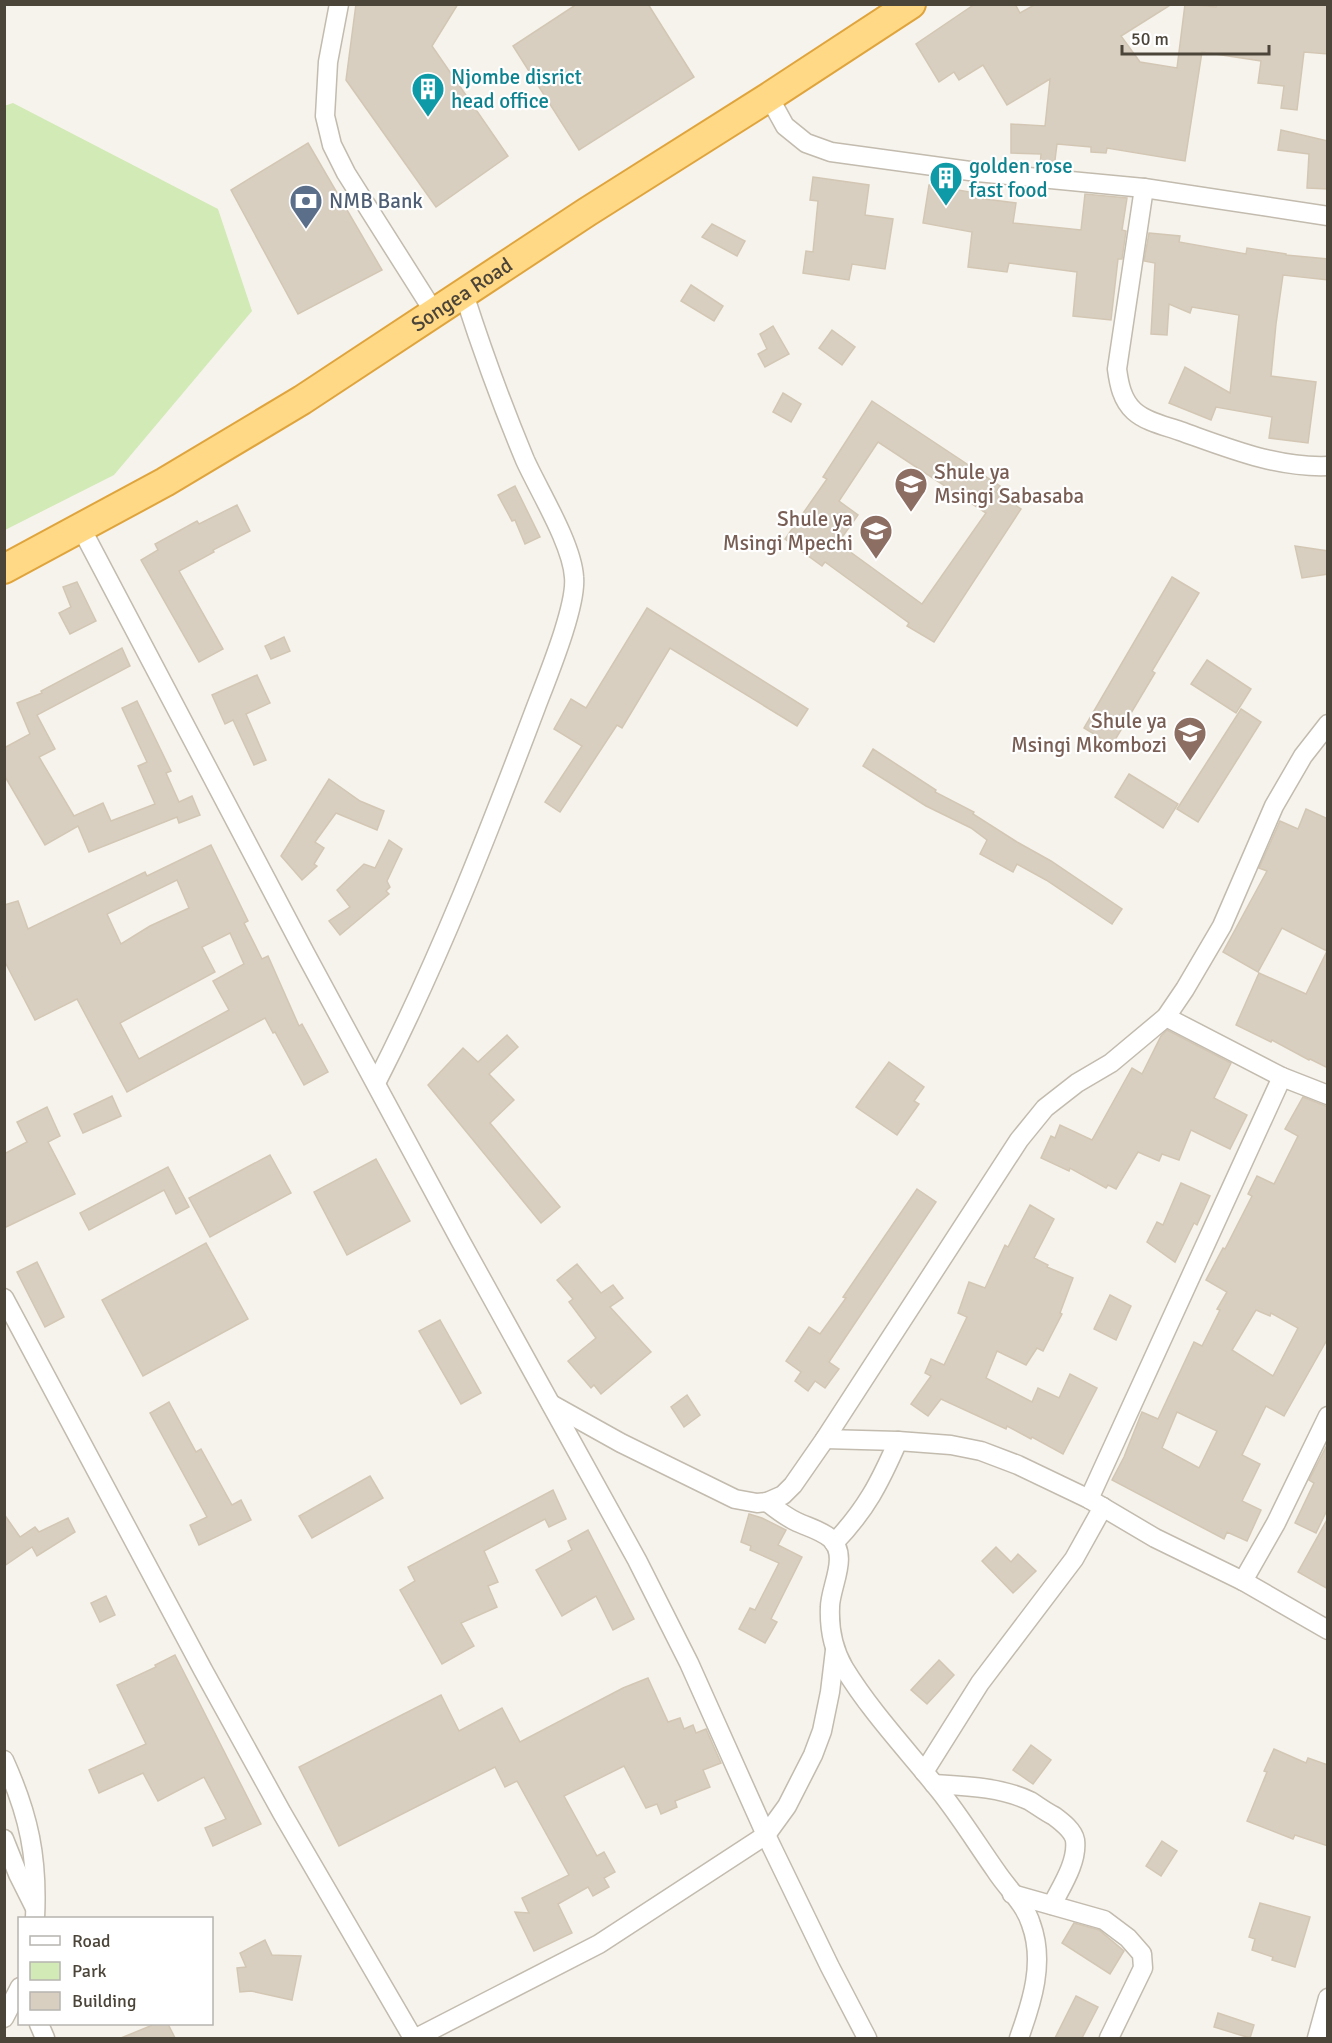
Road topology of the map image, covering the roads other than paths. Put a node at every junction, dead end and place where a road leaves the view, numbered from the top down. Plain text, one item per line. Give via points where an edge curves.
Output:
1 (339, 4) edge
2 (911, 4) edge
3 (769, 97) junction
4 (1144, 188) junction
5 (1328, 216) edge
6 (464, 294) junction
7 (434, 312) junction
8 (1328, 466) edge
9 (80, 526) junction
10 (4, 569) edge
11 (1328, 724) edge
12 (1166, 1017) junction
13 (1282, 1077) junction
14 (376, 1083) junction
15 (1328, 1095) edge
16 (4, 1298) edge
17 (550, 1404) junction
18 (1328, 1416) edge
19 (825, 1439) junction
20 (898, 1441) junction
21 (767, 1502) junction
22 (1096, 1503) junction
23 (834, 1543) junction
24 (1243, 1581) junction
25 (1328, 1630) edge
26 (834, 1650) junction
27 (4, 1760) edge
28 (929, 1778) junction
29 (766, 1835) junction
30 (4, 1839) edge
31 (1012, 1894) junction
32 (1052, 1905) junction
33 (36, 1914) edge
34 (18, 1991) edge
35 (1328, 1998) edge
36 (4, 2018) edge
37 (1322, 2028) edge
38 (415, 2038) edge
39 (867, 2038) edge
40 (1019, 2038) edge
41 (1109, 2038) edge

1 - 7 street via 328,62 325,116 332,145
2 - 3 highway, Songea Road
3 - 4 street via 785,126 806,143 831,152 977,172
3 - 6 highway, Songea Road
4 - 5 street
4 - 8 street via 1117,369 1120,391 1134,411 1168,427 1254,458
6 - 7 highway, Songea Road
6 - 14 street via 510,422 566,546 575,577 571,606 508,780 407,1022
7 - 9 highway, Songea Road via 278,415 165,482
9 - 10 highway, Songea Road
9 - 14 street
11 - 12 street via 1303,756 1274,806 1222,926
12 - 13 street
12 - 19 street via 1111,1063 1045,1108 1019,1140
13 - 15 street
13 - 22 street
14 - 17 street
16 - 38 street via 282,1813
17 - 21 street via 735,1499
17 - 29 street via 637,1560
18 - 24 street
19 - 20 street
19 - 21 street via 793,1485
20 - 22 street via 981,1451
20 - 23 street via 879,1485 855,1521
21 - 23 street
22 - 24 street via 1155,1538
22 - 28 street via 1074,1559 980,1683
23 - 26 street via 838,1556 830,1605
24 - 25 street
26 - 28 street via 859,1689
26 - 29 street via 822,1731 787,1806
27 - 33 street via 32,1836
28 - 31 street
28 - 32 street via 1029,1801 1061,1821 1076,1843 1071,1866
29 - 38 street via 599,1944
29 - 39 street
30 - 33 street
31 - 32 street
31 - 40 street via 1031,1922 1037,1949 1038,1971
32 - 41 street via 1104,1920 1142,1954 1143,1968
34 - 36 street
35 - 37 street

